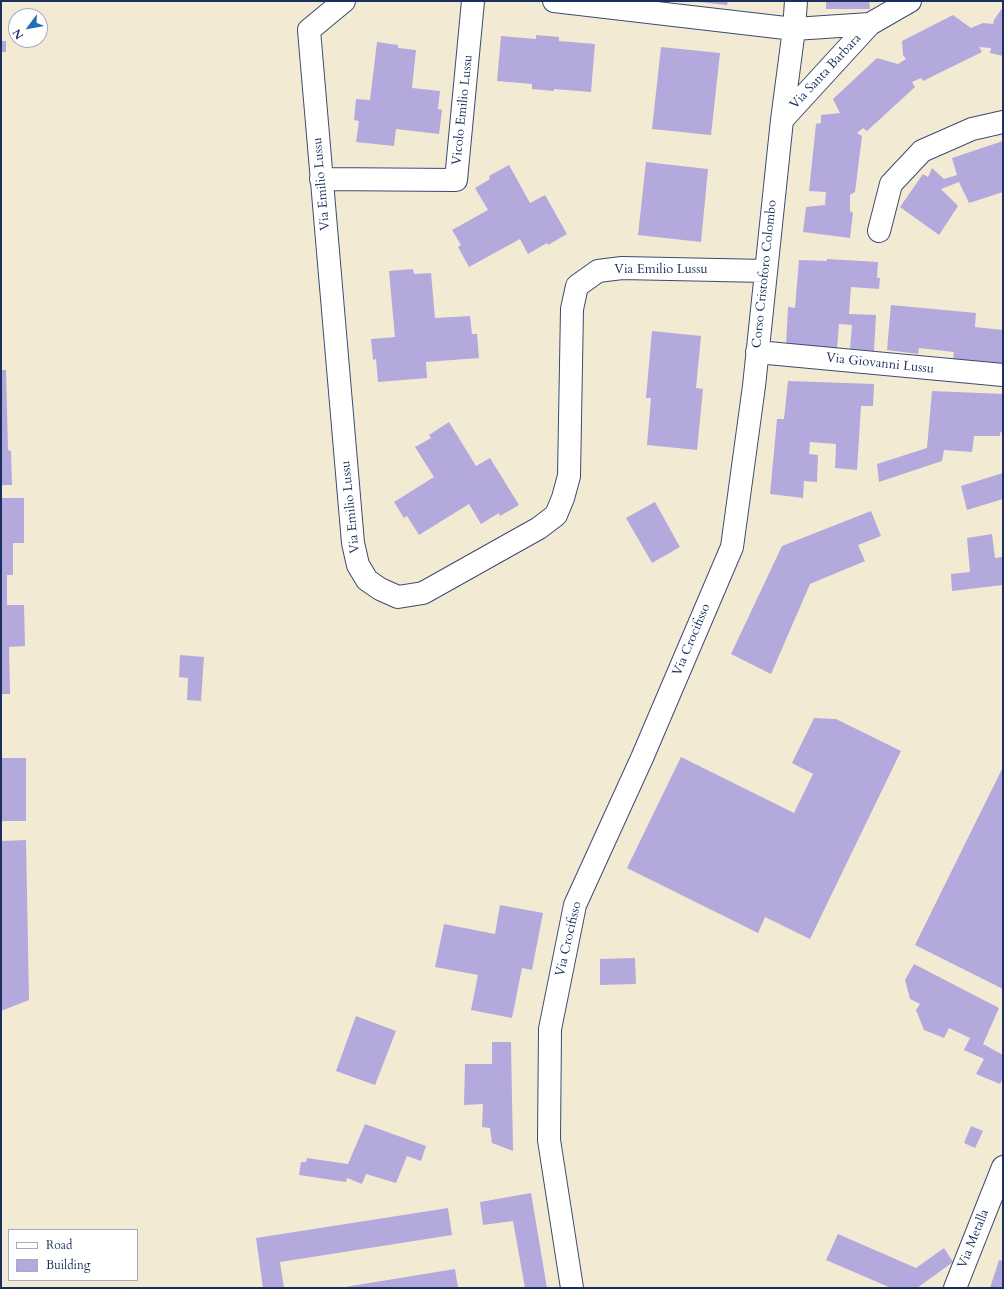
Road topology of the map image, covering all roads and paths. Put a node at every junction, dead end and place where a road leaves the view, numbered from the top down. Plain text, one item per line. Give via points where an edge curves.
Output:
1 (344, 1) edge
2 (473, 1) edge
3 (554, 1) edge
4 (796, 1) edge
5 (910, 1) edge
6 (870, 24) junction
7 (794, 29) junction
8 (782, 120) junction
9 (1003, 122) edge
10 (322, 179) junction
11 (879, 231) dead end
12 (766, 271) junction
13 (757, 352) junction
14 (1003, 375) edge
15 (732, 547) joint
16 (1003, 1167) edge
17 (572, 1288) edge
18 (955, 1288) edge

1 - 10 street, Via Emilio Lussu via 309,30
2 - 10 street, Vicolo Emilio Lussu via 456,180
3 - 7 street
4 - 7 street, Corso Cristoforo Colombo
5 - 6 street, Via Santa Barbara
6 - 7 street, Via Santa Barbara
6 - 8 street, Via Santa Barbara
7 - 8 street, Corso Cristoforo Colombo
8 - 12 street, Corso Cristoforo Colombo
9 - 11 street via 972,129 922,151 891,184
10 - 12 street, Via Emilio Lussu via 353,543 358,565 367,580 398,597 423,593 539,528 556,515 569,476 572,309 577,286 598,271 622,268
12 - 13 street, Corso Cristoforo Colombo
13 - 14 street, Via Giovanni Lussu
13 - 15 street, Corso Cristoforo Colombo
15 - 17 street, Via Crocifisso via 642,758 575,905 550,1029 549,1109 549,1140
16 - 18 street, Via Metalla

